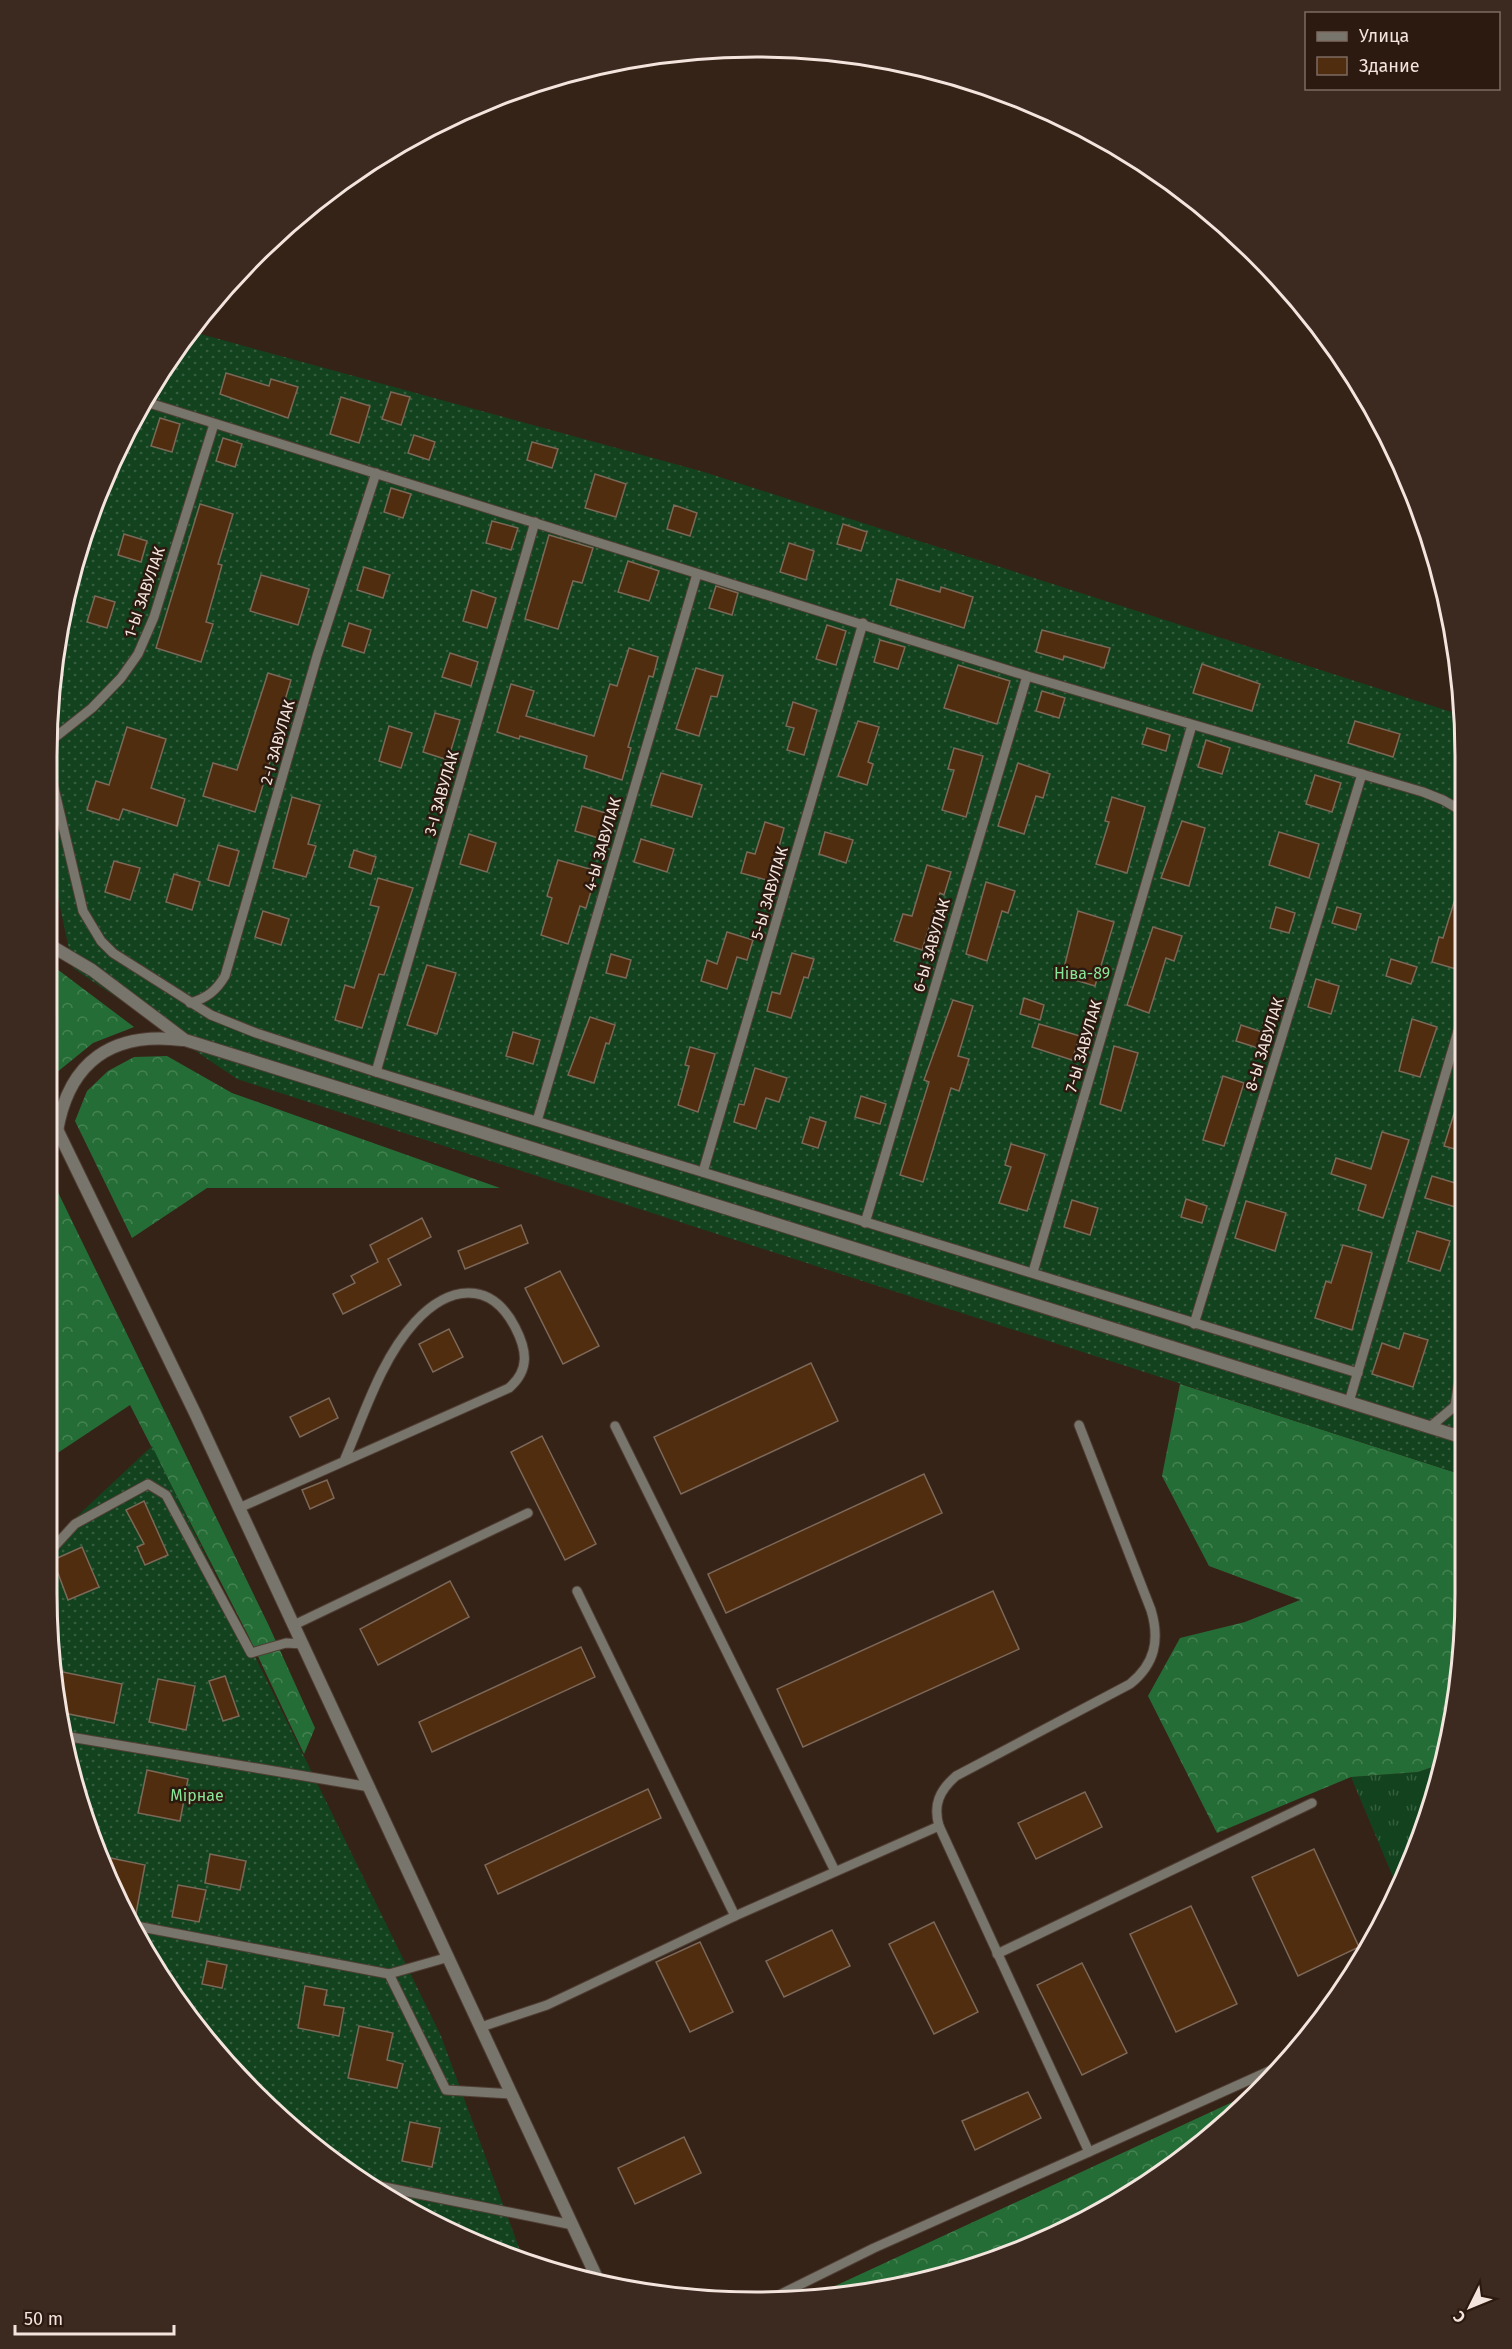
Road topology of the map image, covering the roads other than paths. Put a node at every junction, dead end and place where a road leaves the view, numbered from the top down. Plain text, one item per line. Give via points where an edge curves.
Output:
1 (152, 404) edge
2 (214, 424) junction
3 (376, 472) junction
4 (535, 522) junction
5 (697, 574) junction
6 (863, 623) junction
7 (1027, 676) junction
8 (1192, 725) junction
9 (57, 735) edge
10 (1362, 774) junction
11 (57, 801) edge
12 (1455, 807) edge
13 (57, 949) edge
14 (190, 1003) junction
15 (184, 1040) junction
16 (1455, 1041) edge
17 (376, 1072) junction
18 (57, 1120) edge
19 (537, 1121) junction
20 (57, 1130) edge
21 (704, 1172) junction
22 (865, 1223) junction
23 (1033, 1272) junction
24 (1194, 1324) junction
25 (1358, 1373) junction
26 (1349, 1402) junction
27 (1455, 1407) edge
28 (1079, 1425) dead end
29 (615, 1426) dead end
30 (1430, 1427) junction
31 (1455, 1435) edge
32 (344, 1461) junction
33 (239, 1508) junction
34 (528, 1513) dead end
35 (57, 1544) edge
36 (577, 1591) dead end
37 (294, 1625) junction
38 (303, 1644) junction
39 (72, 1737) edge
40 (370, 1787) junction
41 (1312, 1803) dead end
42 (939, 1827) junction
43 (836, 1871) junction
44 (735, 1916) junction
45 (143, 1927) edge
46 (997, 1954) junction
47 (449, 1957) junction
48 (389, 1974) junction
49 (481, 2026) junction
50 (1263, 2074) edge
51 (512, 2094) junction
52 (1089, 2152) junction
53 (391, 2188) edge
54 (573, 2225) junction
55 (595, 2273) edge
56 (786, 2291) edge

1 - 2 lane
2 - 3 lane
2 - 9 lane, 1-Ы ЗАВУЛАК via 154,617 138,654 92,708
3 - 4 lane
3 - 14 lane, 2-І ЗАВУЛАК via 317,656 225,976 205,999
4 - 5 lane
4 - 17 lane, 3-І ЗАВУЛАК
5 - 6 lane
5 - 19 lane, 4-Ы ЗАВУЛАК
6 - 7 lane
6 - 21 lane, 5-Ы ЗАВУЛАК
7 - 8 lane
7 - 22 lane, 6-Ы ЗАВУЛАК
8 - 10 lane
8 - 23 lane, 7-Ы ЗАВУЛАК
10 - 12 lane
10 - 24 lane, 8-Ы ЗАВУЛАК
11 - 14 lane via 78,893 91,927 113,953
13 - 15 street via 92,970
14 - 17 lane via 240,1027
15 - 18 street via 143,1039 102,1052 74,1080
15 - 26 street
16 - 25 lane
17 - 19 lane
19 - 21 lane
20 - 33 street
21 - 22 lane
22 - 23 lane
23 - 24 lane
24 - 25 lane
25 - 26 lane
26 - 30 street
27 - 30 lane
28 - 42 lane via 1150,1610 1157,1638 1154,1651 1130,1684 956,1776 938,1798
29 - 43 lane
30 - 31 street
32 - 32 lane via 500,1393 517,1381 523,1372 525,1349 498,1302 484,1294 465,1292 431,1308 414,1323 388,1362
32 - 33 lane
33 - 37 street
34 - 37 lane
35 - 38 lane via 75,1524 148,1484 166,1495 251,1653 286,1643
36 - 44 lane
37 - 38 street
38 - 40 street
39 - 40 lane
40 - 47 street
41 - 46 lane
42 - 43 lane
42 - 46 lane
43 - 44 lane
44 - 49 lane via 547,2005
45 - 48 lane
46 - 52 lane
47 - 48 lane
47 - 49 street
48 - 51 lane via 446,2090
49 - 51 street
50 - 52 lane
51 - 54 street
52 - 56 lane
53 - 54 lane
54 - 55 street

